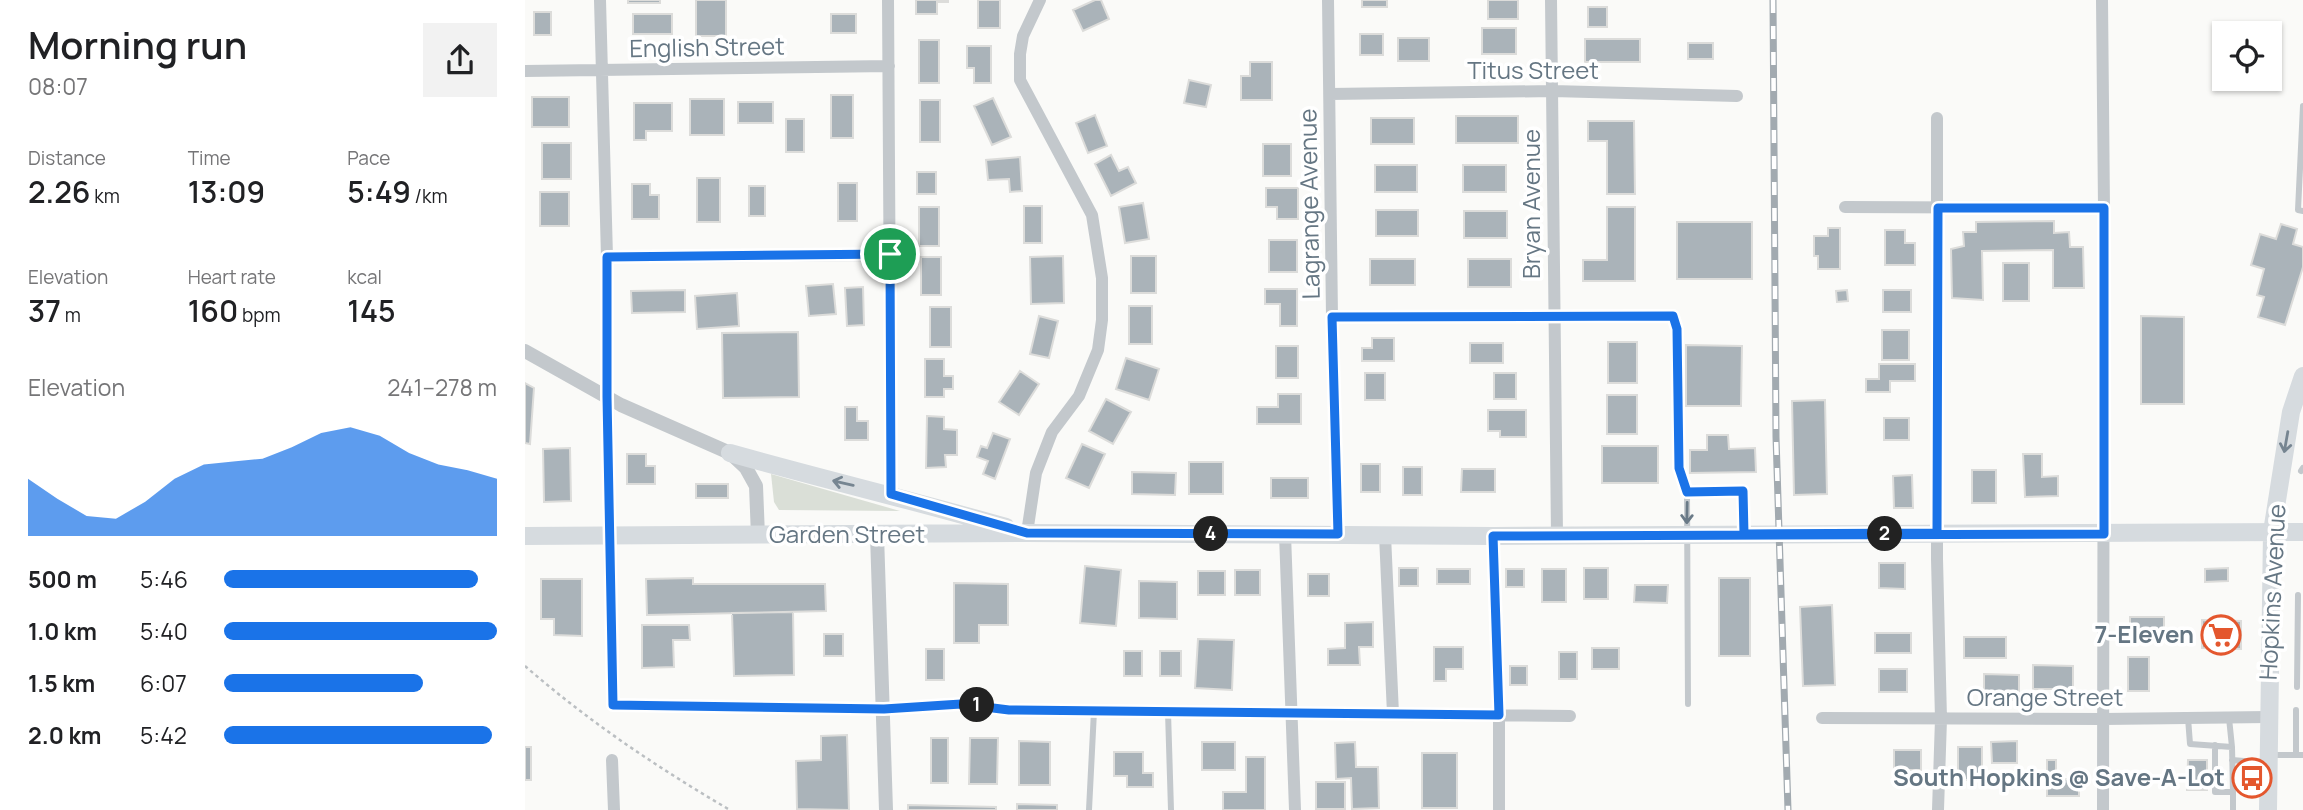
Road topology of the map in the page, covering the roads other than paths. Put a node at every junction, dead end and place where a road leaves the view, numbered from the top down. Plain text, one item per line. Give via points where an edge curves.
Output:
1 (600, 0) edge
2 (888, 0) edge
3 (1040, 0) edge
4 (1328, 0) edge
5 (1552, 0) edge
6 (2102, 0) edge
7 (889, 66) junction
8 (601, 70) junction
9 (525, 71) edge
10 (1553, 91) junction
11 (1330, 94) junction
12 (1737, 96) dead end
13 (2303, 106) edge
14 (1937, 118) dead end
15 (1845, 207) dead end
16 (1938, 208) junction
17 (2104, 208) junction
18 (2303, 211) edge
19 (890, 254) junction
20 (607, 257) junction
21 (1553, 316) junction
22 (1673, 316) joint
23 (1332, 317) junction
24 (525, 351) edge
25 (2303, 376) edge
26 (607, 397) junction
27 (730, 453) junction
28 (1687, 492) junction
29 (891, 494) junction
30 (2272, 532) junction
31 (2303, 532) edge
32 (1027, 533) junction
33 (1937, 533) junction
34 (1285, 534) junction
35 (1338, 534) junction
36 (1686, 534) junction
37 (1744, 534) junction
38 (2104, 534) junction
39 (877, 535) junction
40 (1385, 535) junction
41 (1557, 535) junction
42 (525, 536) edge
43 (609, 536) junction
44 (758, 536) junction
45 (1493, 536) junction
46 (2298, 595) dead end
47 (2297, 687) dead end
48 (1688, 704) dead end
49 (884, 709) junction
50 (2296, 710) dead end
51 (1094, 711) junction
52 (1168, 712) junction
53 (1292, 712) junction
54 (1393, 714) junction
55 (1499, 715) junction
56 (1570, 716) dead end
57 (2268, 717) junction
58 (1822, 718) dead end
59 (2188, 718) junction
60 (2229, 718) junction
61 (1941, 719) junction
62 (2104, 719) junction
63 (2215, 746) junction
64 (2232, 747) junction
65 (2299, 755) edge
66 (2269, 759) junction
67 (612, 760) dead end
68 (2232, 760) junction
69 (2233, 792) junction
70 (614, 810) edge
71 (886, 810) edge
72 (1089, 810) edge
73 (1171, 810) edge
74 (1295, 810) edge
75 (1499, 810) edge
76 (1938, 810) edge
77 (2103, 810) edge
78 (2233, 810) edge
79 (2268, 810) edge

1 - 8 street
2 - 7 street
3 - 32 street via 1023,36 1020,80 1092,215 1103,278 1102,320 1098,350 1079,396 1052,432 1036,473
4 - 11 street, Lagrange Avenue
5 - 10 street, Bryan Avenue
6 - 17 street
7 - 8 street, English Street
7 - 19 street
8 - 9 street, English Street
8 - 20 street
10 - 11 street, Titus Street
10 - 12 street, Titus Street
10 - 21 street, Bryan Avenue
11 - 23 street, Lagrange Avenue
13 - 18 lane via 2298,210
14 - 16 street
15 - 16 street
16 - 17 street
16 - 33 street
17 - 38 street
19 - 20 street
19 - 29 street
20 - 26 street
21 - 22 street
21 - 23 street
21 - 41 street, Bryan Avenue
22 - 28 lane via 1679,468
23 - 35 street, Lagrange Avenue
24 - 26 street
25 -> 30 main road, Hopkins Avenue via 2291,412
26 - 27 street
26 - 43 street
29 -> 27 main road
27 - 44 street via 756,486
28 -> 36 lane
28 - 37 lane via 1743,491
29 - 32 main road
30 - 31 main road, Garden Street
30 - 38 main road, Garden Street
30 - 57 main road, Hopkins Avenue
32 - 34 main road, Garden Street
32 - 39 main road, Garden Street
33 - 37 main road, Garden Street
33 - 38 main road, Garden Street
33 - 61 street
34 - 35 main road, Garden Street
34 - 53 street
35 - 40 main road, Garden Street
36 - 37 main road, Garden Street
36 - 41 main road, Garden Street
36 - 48 lane
38 - 62 street
39 - 44 main road, Garden Street
39 - 49 street
40 - 45 main road, Garden Street
40 - 54 street
41 - 45 main road, Garden Street
42 - 43 main road, Garden Street
43 - 44 main road, Garden Street
43 - 49 street via 613,705
45 - 55 street
46 - 47 lane
49 - 51 street via 961,704
49 - 71 street
50 - 65 lane
51 - 52 street
51 - 72 lane
52 - 53 street
52 - 73 lane
53 - 54 street
53 - 74 street
54 - 55 street
55 - 56 street
55 - 75 street
57 - 60 street, Orange Street
57 - 66 main road, Hopkins Avenue
58 - 61 street, Orange Street
59 - 60 street, Orange Street
59 - 62 street, Orange Street
59 - 63 lane via 2190,744
60 - 64 lane
61 - 62 street, Orange Street
61 - 76 street
62 - 77 street
63 - 64 lane
63 - 69 lane via 2215,792
64 - 68 lane
65 - 66 lane
66 - 68 lane
66 - 79 main road, Hopkins Avenue
67 - 70 street
68 - 69 lane
69 - 78 lane

